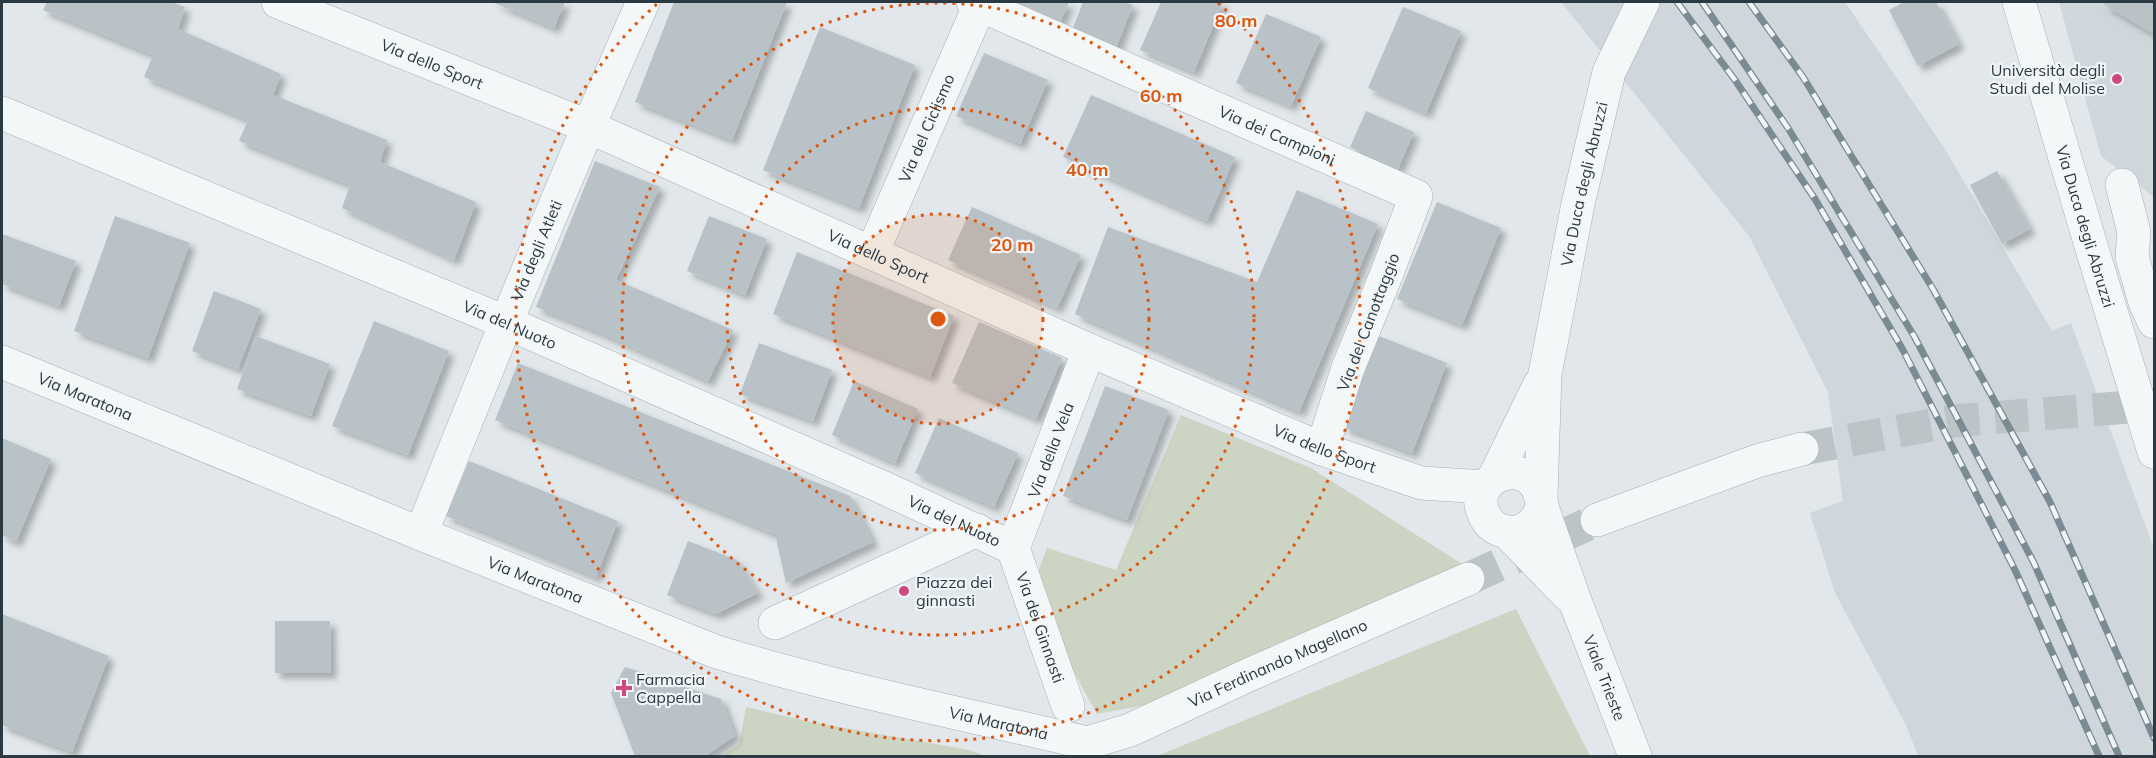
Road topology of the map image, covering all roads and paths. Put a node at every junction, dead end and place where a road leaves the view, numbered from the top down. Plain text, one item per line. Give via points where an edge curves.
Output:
1 (278, 2) edge
2 (643, 2) edge
3 (978, 2) edge
4 (1643, 2) edge
5 (2019, 2) edge
6 (2, 112) edge
7 (587, 126) junction
8 (2122, 185) dead end
9 (1416, 196) joint
10 (872, 253) junction
11 (506, 322) junction
12 (2154, 322) edge
13 (1089, 350) junction
14 (2, 362) edge
15 (1545, 374) junction
16 (1322, 449) junction
17 (1802, 449) tunnel mouth
18 (2154, 452) edge
19 (1490, 482) junction
20 (1542, 501) junction
21 (1598, 520) tunnel mouth
22 (977, 530) junction
23 (1507, 532) junction
24 (421, 534) junction
25 (1012, 548) junction
26 (1468, 579) tunnel mouth
27 (1575, 601) junction
28 (775, 622) dead end
29 (1068, 706) dead end
30 (1090, 750) edge
31 (1635, 756) edge

1 - 7 street, Via dello Sport
2 - 7 street, Via degli Atleti
3 - 9 street, Via dei Campioni
3 - 10 street, Via del Ciclismo
4 - 15 street, Via Duca degli Abruzzi via 1609,72
5 - 18 street, Via Duca degli Abruzzi
6 - 11 street, Via del Nuoto
7 - 10 street, Via dello Sport
7 - 11 street, Via degli Atleti
8 - 12 street via 2134,232 2132,257
9 - 16 street, Via del Canottaggio via 1348,368
10 - 13 street, Via dello Sport
11 - 22 street, Via del Nuoto
11 - 24 street, Via degli Atleti
13 - 16 street, Via dello Sport
13 - 25 street, Via della Vela
14 - 24 street, Via Maratona
15 - 19 street, Via Duca degli Abruzzi
15 - 20 street, Via Duca degli Abruzzi
16 - 19 street, Via dello Sport via 1421,483
17 - 21 street via 1757,461
19 - 20 street, Viale Trieste via 1504,473 1516,472 1536,484
19 - 23 street, Viale Trieste via 1482,498 1482,510 1496,528
20 - 23 street via 1538,518 1530,527
20 - 27 street, Viale Trieste
22 - 25 street, Via del Nuoto
22 - 28 street
23 - 27 street, Viale Trieste
24 - 30 street, Via Maratona via 717,652
25 - 29 street, Via dei Ginnasti
26 - 30 street, Via Ferdinando Magellano
27 - 31 street, Viale Trieste

